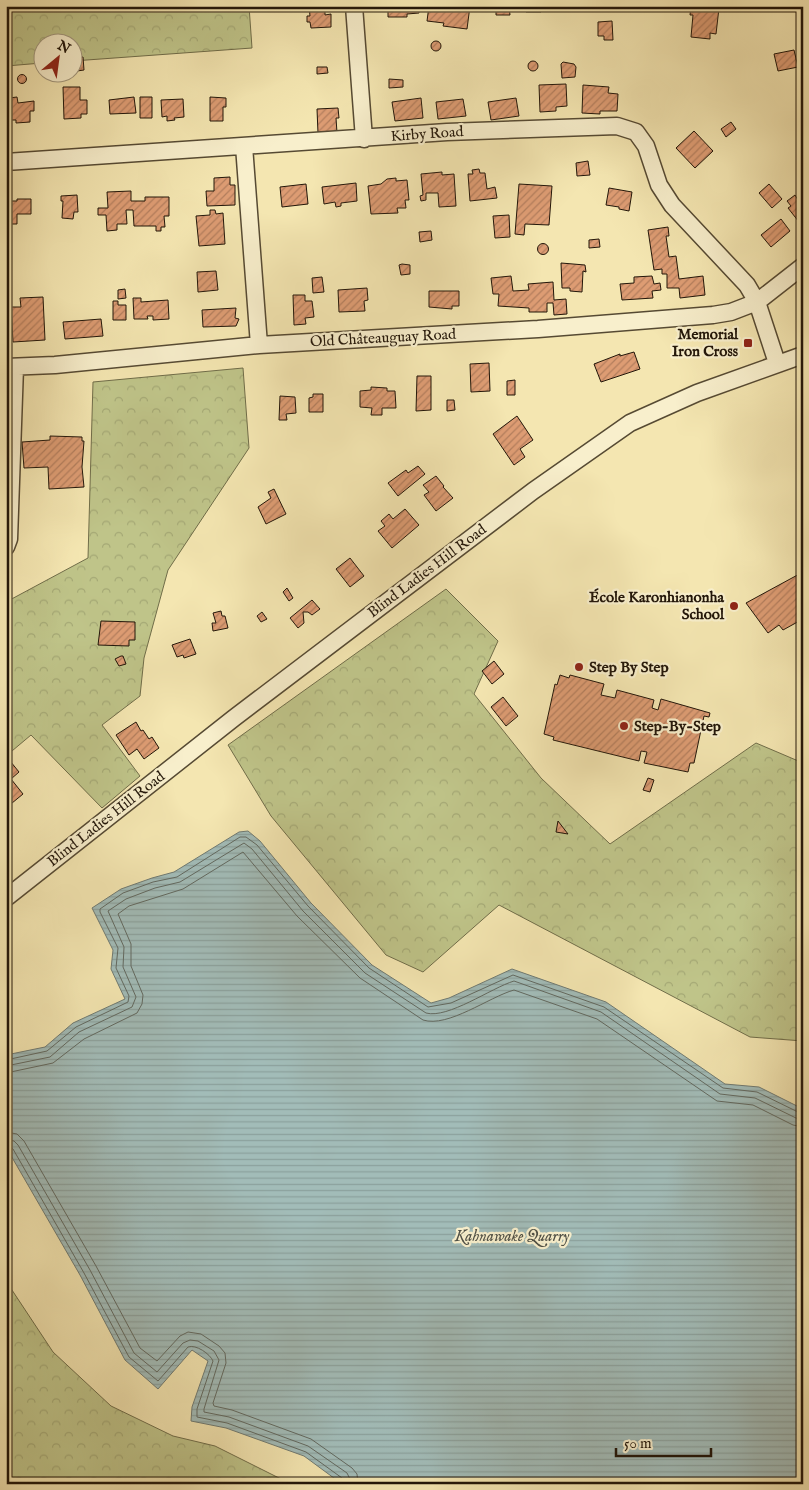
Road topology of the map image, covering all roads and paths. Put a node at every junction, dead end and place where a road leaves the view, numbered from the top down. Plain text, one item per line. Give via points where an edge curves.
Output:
1 (354, 6) edge
2 (364, 139) junction
3 (244, 146) junction
4 (6, 162) edge
5 (803, 266) edge
6 (757, 302) junction
7 (259, 344) junction
8 (803, 355) edge
9 (777, 363) junction
10 (10, 367) edge
11 (6, 547) edge
12 (6, 898) edge

1 - 2 street
2 - 3 street, Kirby Road
2 - 6 street, Kirby Road via 447,132 617,126 636,132 646,146 659,185 672,205 738,275
3 - 4 street, Kirby Road
3 - 7 street
5 - 6 street
6 - 7 street, Old Châteauguay Road via 713,315 538,329
6 - 9 street
7 - 10 street, Old Châteauguay Road
8 - 9 street, Blind Ladies Hill Road
9 - 12 street, Blind Ladies Hill Road via 630,423 234,718
10 - 11 street via 9,539

